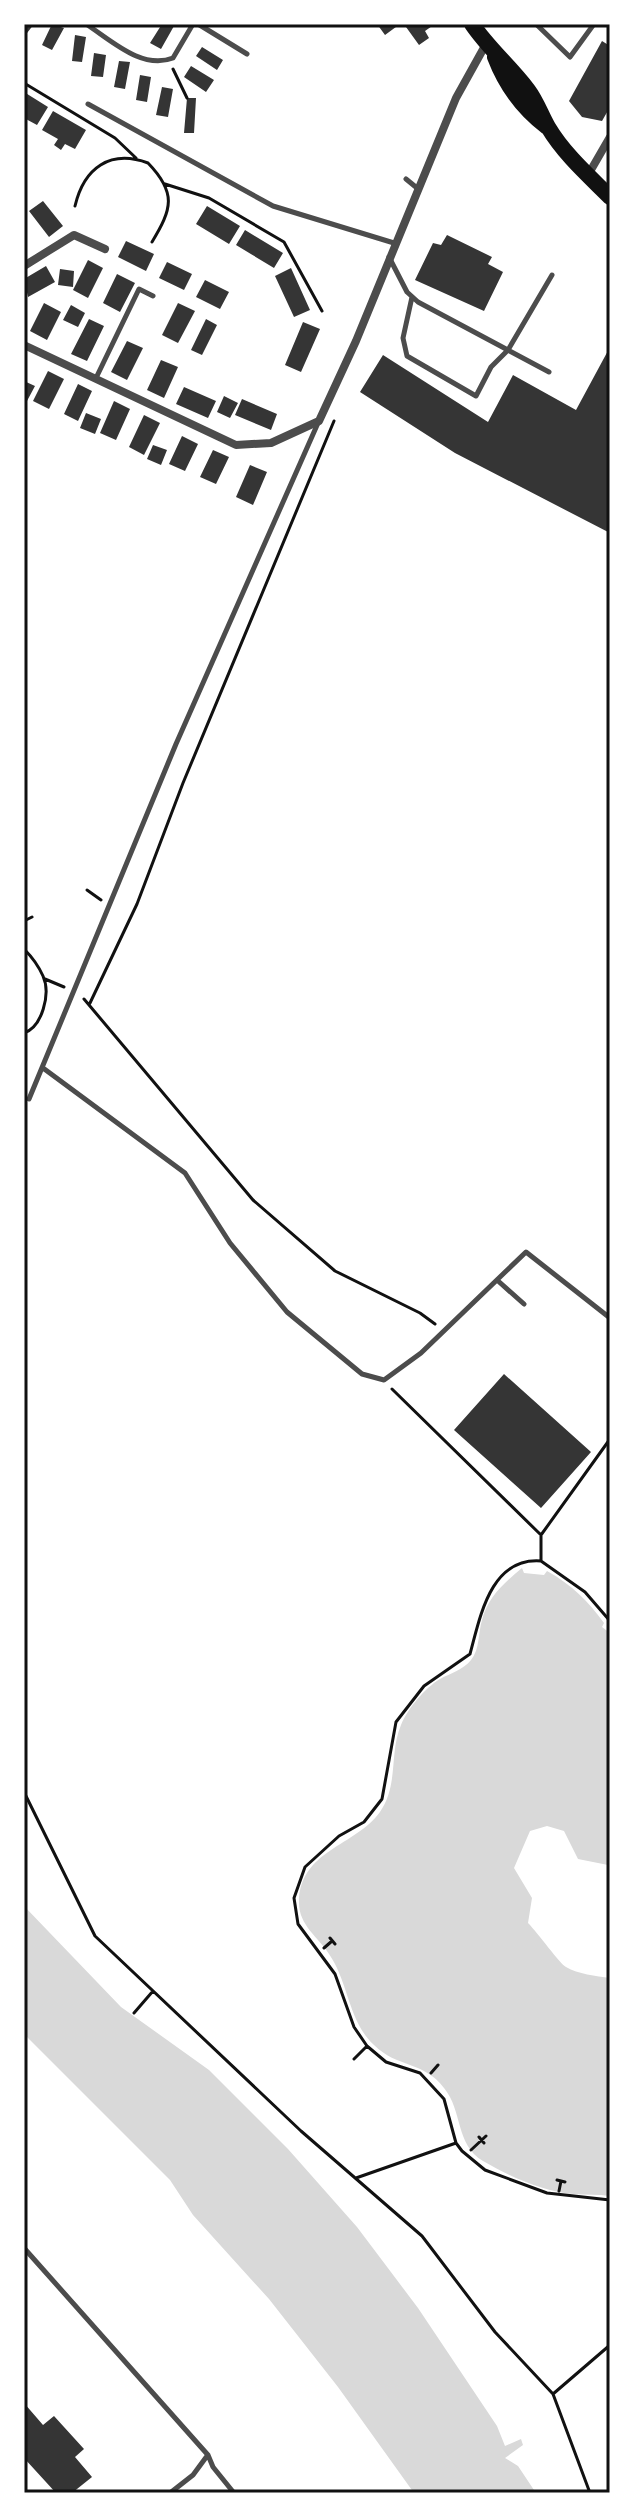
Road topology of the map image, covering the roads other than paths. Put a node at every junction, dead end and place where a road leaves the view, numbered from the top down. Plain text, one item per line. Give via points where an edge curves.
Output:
1 (86, 24) edge
2 (196, 24) edge
3 (472, 24) edge
4 (536, 24) edge
5 (594, 24) edge
6 (490, 50) junction
7 (247, 54) dead end
8 (88, 104) dead end
9 (610, 137) edge
10 (588, 175) junction
11 (406, 179) dead end
12 (417, 188) junction
13 (610, 197) edge
14 (394, 243) junction
15 (105, 249) dead end
16 (389, 256) junction
17 (24, 266) edge
18 (552, 275) dead end
19 (153, 296) dead end
20 (412, 297) junction
21 (24, 345) edge
22 (508, 350) junction
23 (549, 372) dead end
24 (95, 379) junction
25 (319, 421) junction
26 (43, 1068) junction
27 (29, 1099) dead end
28 (497, 1280) junction
29 (524, 1304) dead end
30 (610, 1318) edge
31 (24, 2248) edge
32 (208, 2455) junction
33 (170, 2493) edge
34 (234, 2493) edge

1 - 2 lane via 135,56 158,64 170,60
2 - 7 lane
3 - 6 main road
4 - 5 lane via 570,57
6 - 10 main road via 528,112
6 - 12 street via 463,84
8 - 14 lane via 273,206
9 - 10 street
10 - 13 main road
11 - 12 lane
12 - 14 street
14 - 16 street
15 - 17 street via 74,235
16 - 20 lane
16 - 25 street
18 - 22 lane
19 - 24 lane via 139,289
20 - 22 lane
20 - 22 lane via 403,338 407,356 471,396
21 - 24 street
22 - 23 lane
24 - 25 street via 236,445 271,443
25 - 26 lane via 108,904
26 - 27 lane
26 - 28 lane via 185,1173 230,1243 287,1312 362,1374 384,1380
28 - 29 lane
28 - 30 lane via 526,1252
31 - 32 lane
32 - 33 lane
32 - 34 lane

